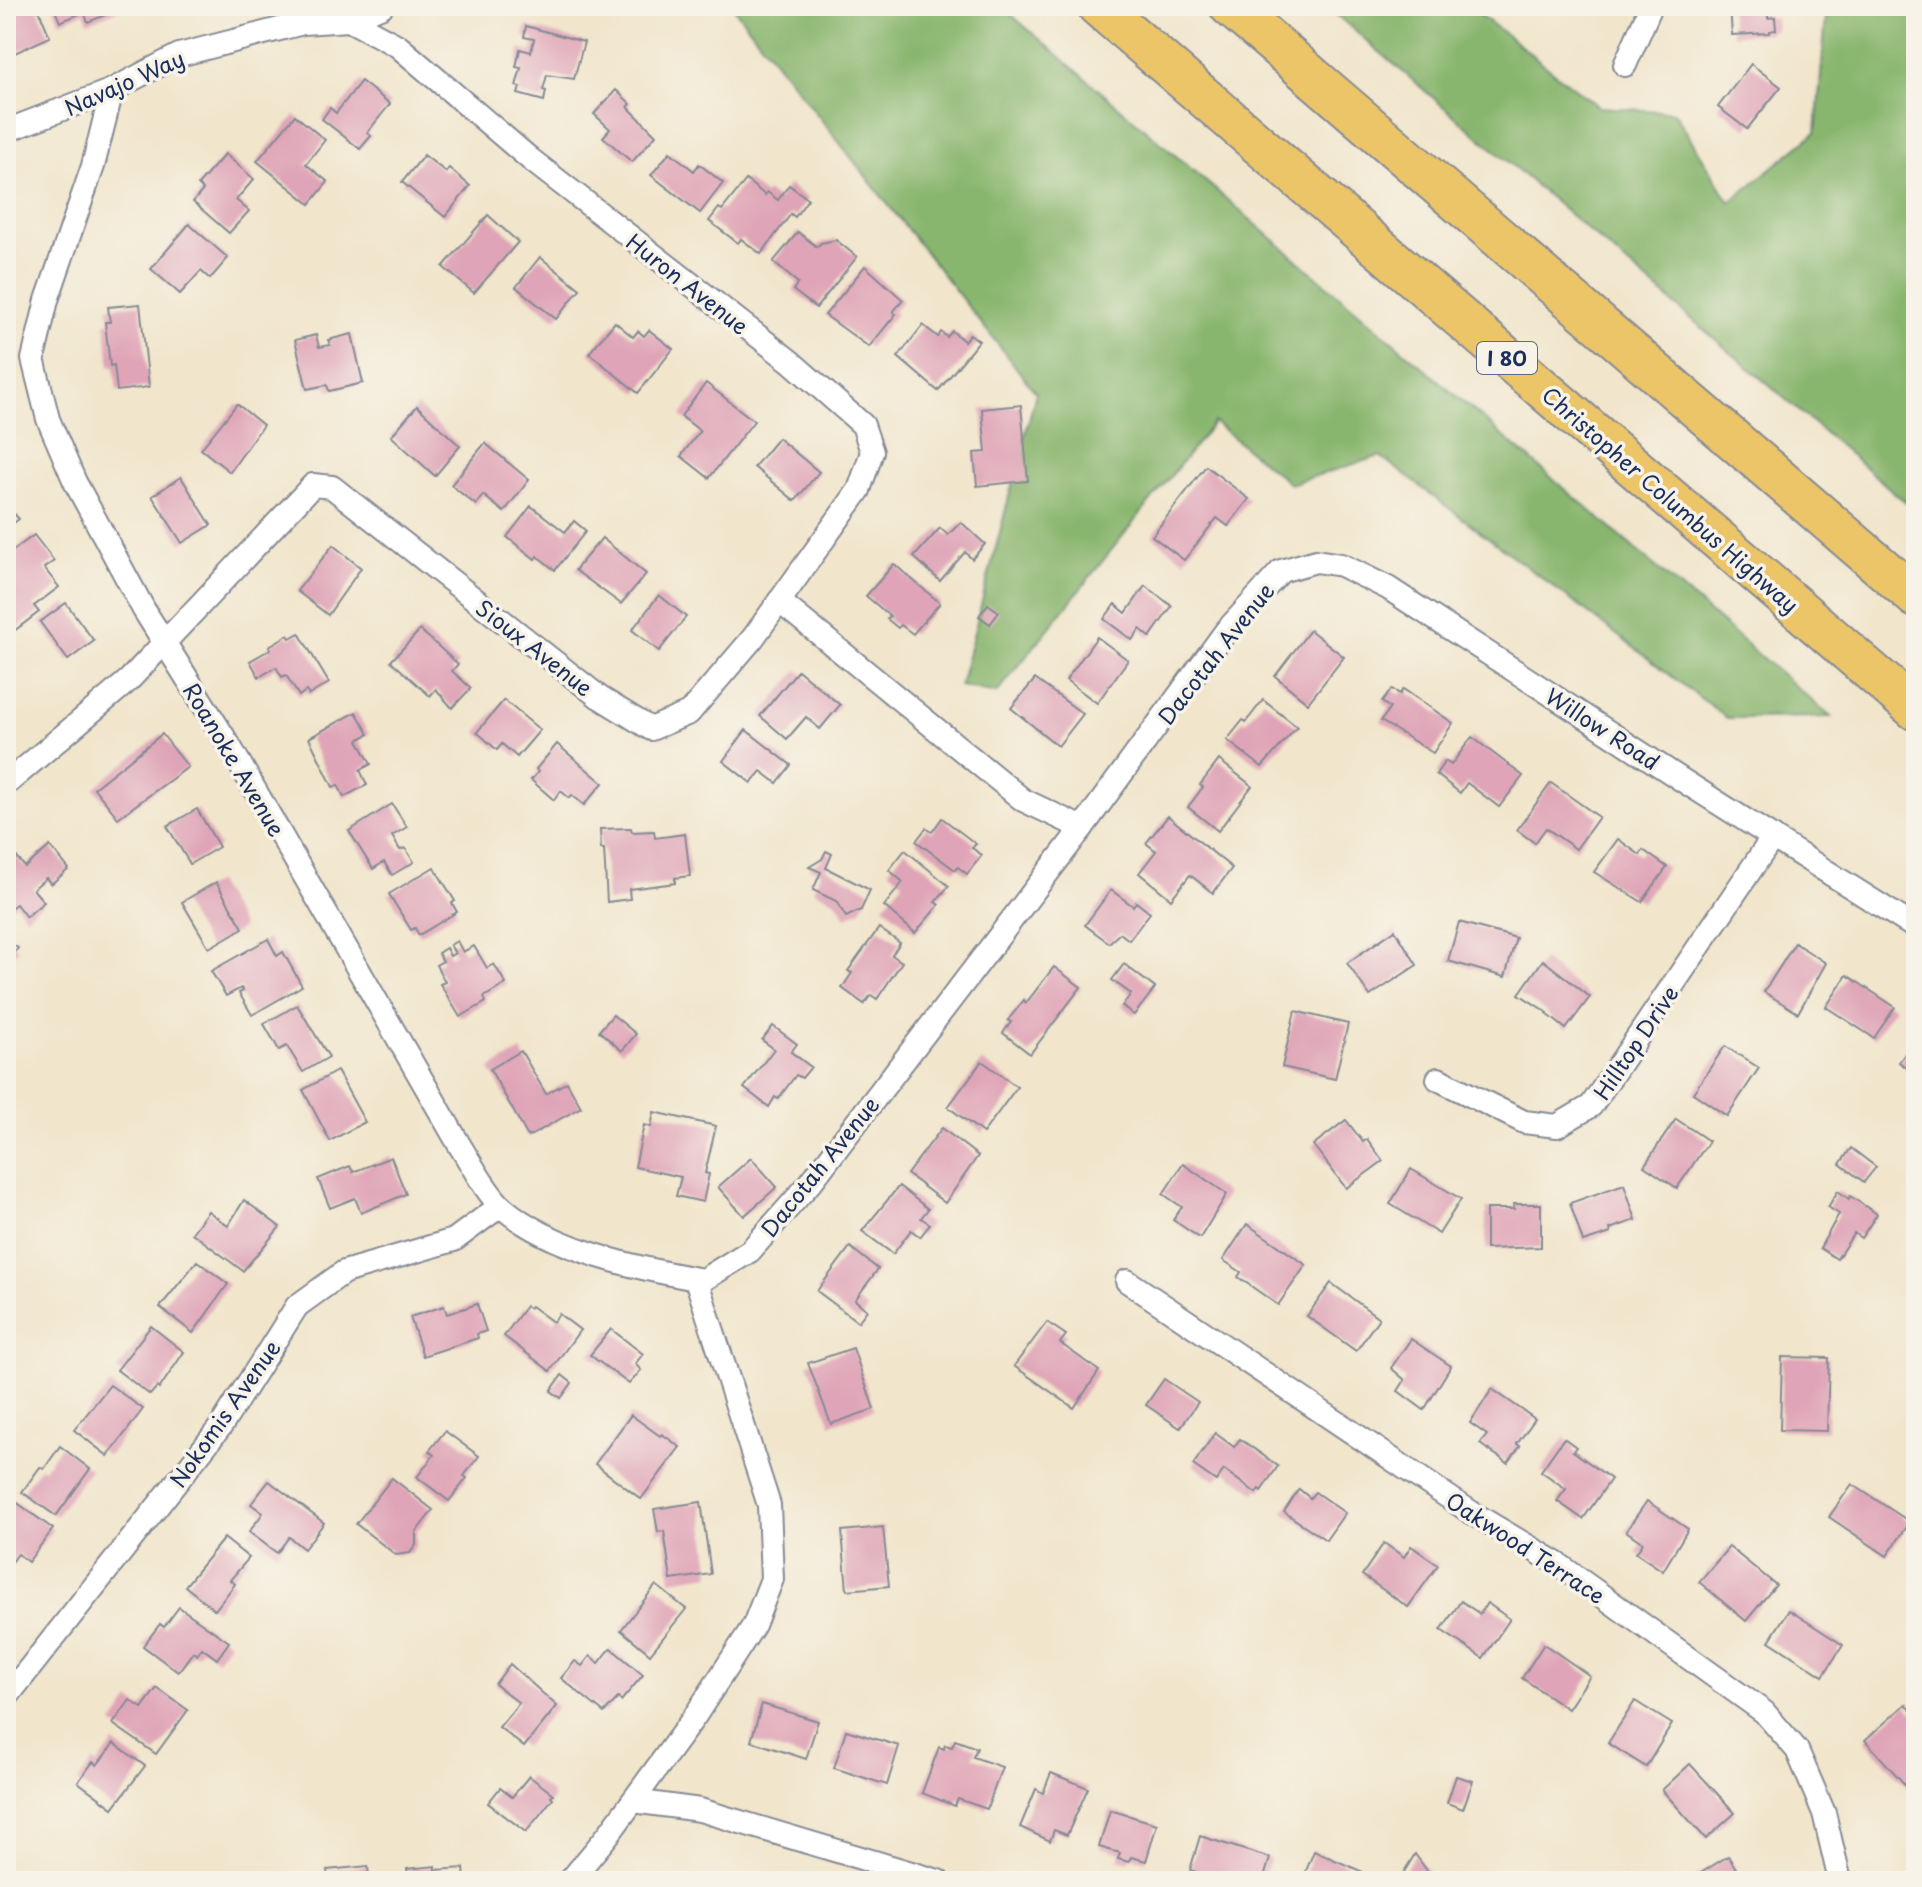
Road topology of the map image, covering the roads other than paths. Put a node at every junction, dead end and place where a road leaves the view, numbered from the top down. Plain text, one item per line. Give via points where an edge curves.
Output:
1 (382, 6) edge
2 (1098, 6) edge
3 (1230, 6) edge
4 (1651, 6) edge
5 (349, 20) junction
6 (1625, 65) dead end
7 (112, 90) junction
8 (6, 131) edge
9 (1281, 571) joint
10 (1916, 597) edge
11 (779, 601) junction
12 (164, 643) junction
13 (1916, 710) edge
14 (6, 784) edge
15 (1082, 828) junction
16 (1773, 837) junction
17 (1916, 928) edge
18 (1438, 1079) dead end
19 (500, 1206) junction
20 (696, 1279) junction
21 (1127, 1281) dead end
22 (6, 1698) edge
23 (633, 1801) junction
24 (570, 1881) edge
25 (938, 1881) edge
26 (1840, 1881) edge

1 - 5 street, Navajo Way
2 - 13 highway, Christopher Columbus Highway / I 80
3 - 10 highway
4 - 6 street
5 - 7 street, Navajo Way via 303,23 179,55
5 - 11 street, Huron Avenue via 398,46 530,159 790,361 863,425 872,452 859,490
7 - 8 street, Navajo Way
7 - 12 street, Roanoke Avenue via 33,359 48,419 75,482
9 - 15 street, Dacotah Avenue via 1226,631
9 - 16 street, Willow Road via 1316,561 1341,565 1388,588
11 - 12 street, Sioux Avenue via 689,713 651,729 599,697 332,487 313,485
11 - 15 street via 1023,800
12 - 14 street, Sioux Avenue via 129,680
12 - 19 street, Roanoke Avenue
15 - 20 street, Dacotah Avenue via 811,1182 750,1251 703,1280
16 - 17 street, Willow Road
16 - 18 street, Hilltop Drive via 1591,1106 1557,1126 1524,1122
19 - 20 street, Roanoke Avenue via 543,1234 632,1268
19 - 22 street, Nokomis Avenue via 454,1240 344,1272 297,1306 221,1426
20 - 23 street via 769,1505 772,1579 754,1625
21 - 26 street, Oakwood Terrace via 1472,1513 1558,1564 1764,1712 1797,1750 1824,1813
23 - 24 street
23 - 25 street via 700,1810

